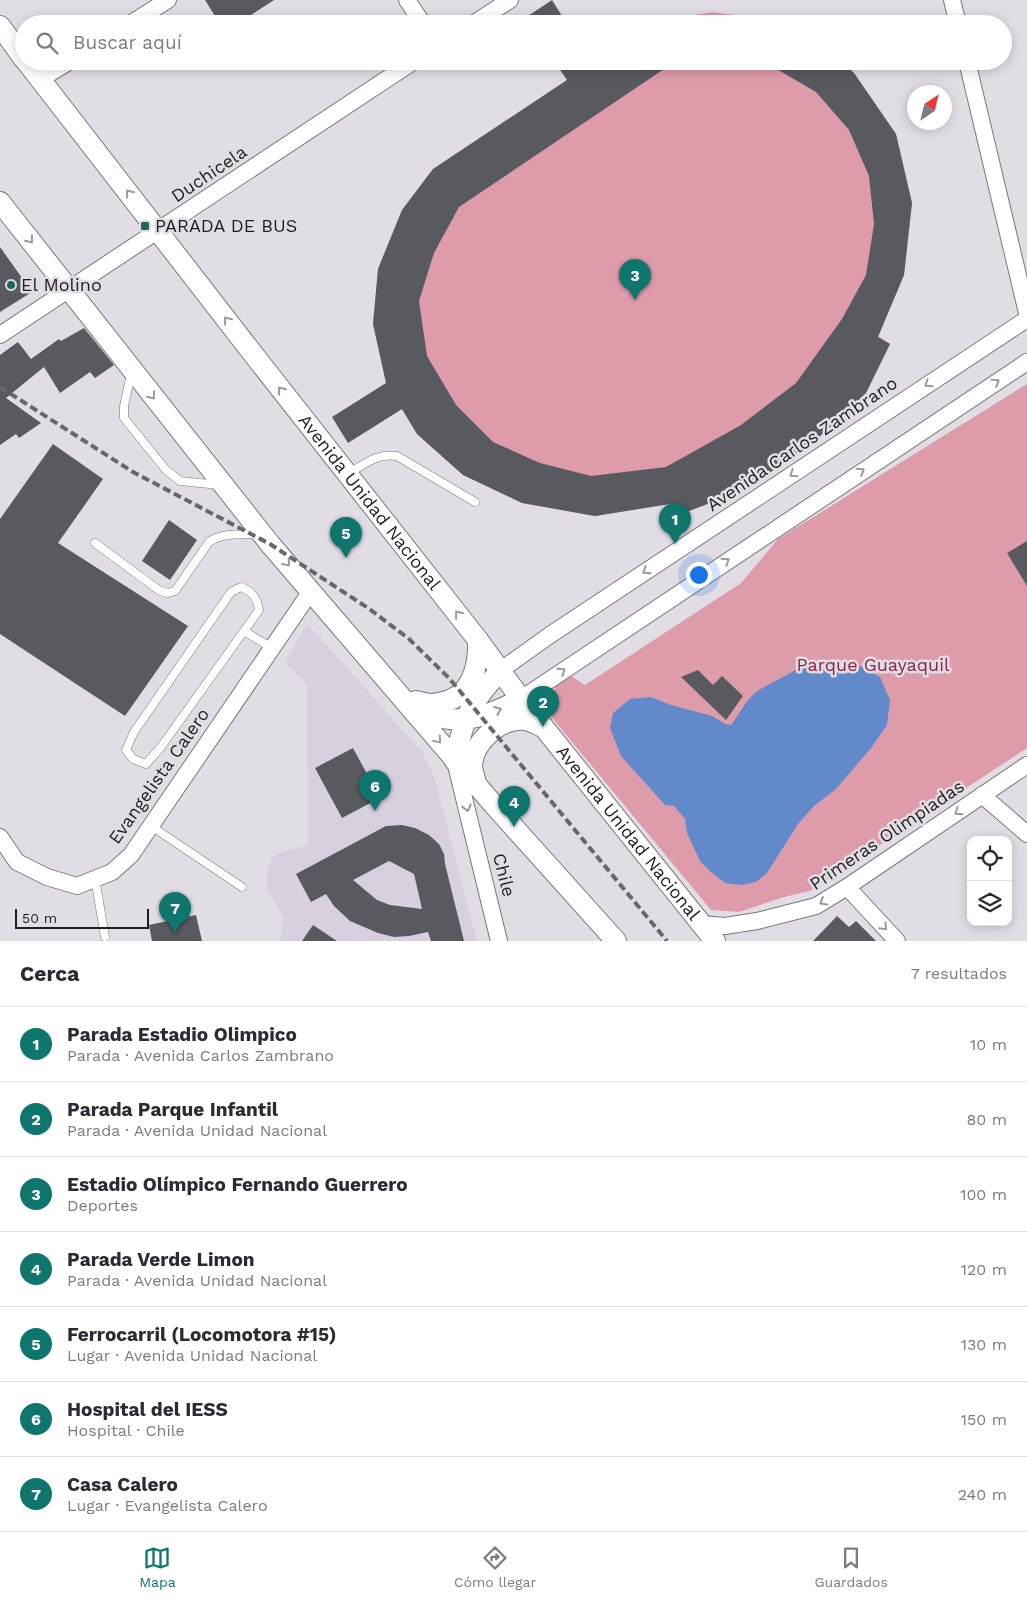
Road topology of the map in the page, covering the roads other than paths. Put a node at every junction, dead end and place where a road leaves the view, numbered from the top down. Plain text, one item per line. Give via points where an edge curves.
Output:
1 (168, 0) edge
2 (407, 0) edge
3 (510, 0) edge
4 (952, 0) edge
5 (144, 15) edge
6 (417, 15) edge
7 (486, 15) edge
8 (956, 15) edge
9 (0, 26) edge
10 (15, 46) edge
11 (32, 70) edge
12 (55, 70) edge
13 (401, 70) edge
14 (969, 70) edge
15 (39, 80) junction
16 (0, 202) edge
17 (159, 232) junction
18 (69, 290) junction
19 (1027, 313) edge
20 (1027, 319) edge
21 (0, 335) edge
22 (1027, 362) edge
23 (132, 370) junction
24 (348, 474) junction
25 (223, 485) junction
26 (476, 502) dead end
27 (262, 534) junction
28 (95, 544) dead end
29 (311, 592) junction
30 (244, 631) junction
31 (478, 640) junction
32 (272, 648) junction
33 (501, 670) junction
34 (391, 685) junction
35 (521, 699) junction
36 (466, 720) junction
37 (543, 726) junction
38 (456, 761) junction
39 (1027, 765) edge
40 (476, 784) junction
41 (982, 795) junction
42 (151, 826) junction
43 (1027, 834) edge
44 (0, 837) edge
45 (95, 878) junction
46 (242, 887) dead end
47 (847, 887) junction
48 (701, 924) junction
49 (105, 937) dead end
50 (499, 941) edge
51 (616, 941) edge
52 (715, 941) edge
53 (897, 941) edge

1 - 5 street
2 - 6 street
3 - 7 street
4 - 8 street
9 - 10 street, Avenida Unidad Nacional
11 - 15 street, Avenida Unidad Nacional
12 - 15 street
13 - 17 street, Duchicela
14 - 19 street
17 -> 15 street, Avenida Unidad Nacional
16 -> 18 street
17 - 18 street, Duchicela
24 -> 17 street, Avenida Unidad Nacional
18 - 21 street, Duchicela
18 - 23 street
20 -> 33 street, Avenida Carlos Zambrano
35 -> 22 street
23 -> 25 street
23 - 25 lane via 124,418 166,470 180,481
24 - 26 lane via 377,457 397,456
31 -> 24 street, Avenida Unidad Nacional
25 - 27 street
27 - 28 lane via 214,538 175,591 168,593 160,591
27 -> 29 street
29 - 32 street, Evangelista Calero
29 - 34 street
30 - 30 lane via 161,747 146,764 133,758 126,750 134,732 231,592 241,587 251,591 258,601 259,610
30 - 32 lane
31 - 33 street, Avenida Unidad Nacional
31 - 34 street via 476,669 468,686 451,700 433,704 413,700
32 - 42 street, Evangelista Calero
33 - 35 street, Avenida Unidad Nacional
33 - 36 street via 480,692
34 - 36 street via 416,706 432,714
34 -> 38 street
36 -> 35 street via 499,711
35 - 37 street, Avenida Unidad Nacional
36 - 38 street
37 - 40 street via 524,720 506,722 492,730 477,748 472,765
37 - 48 street, Avenida Unidad Nacional
38 - 40 street
38 -> 50 street, Chile
39 - 41 street, Primeras Olimpiadas
40 - 51 street
41 - 43 street
41 -> 47 street, Primeras Olimpiadas
42 - 45 street, Evangelista Calero via 131,855 112,872
42 - 46 lane
44 - 45 street, Evangelista Calero via 17,862 47,877 77,886
45 - 49 lane
47 -> 48 street, Primeras Olimpiadas via 816,906 757,922 726,926
47 -> 53 street
48 - 52 street, Avenida Unidad Nacional

